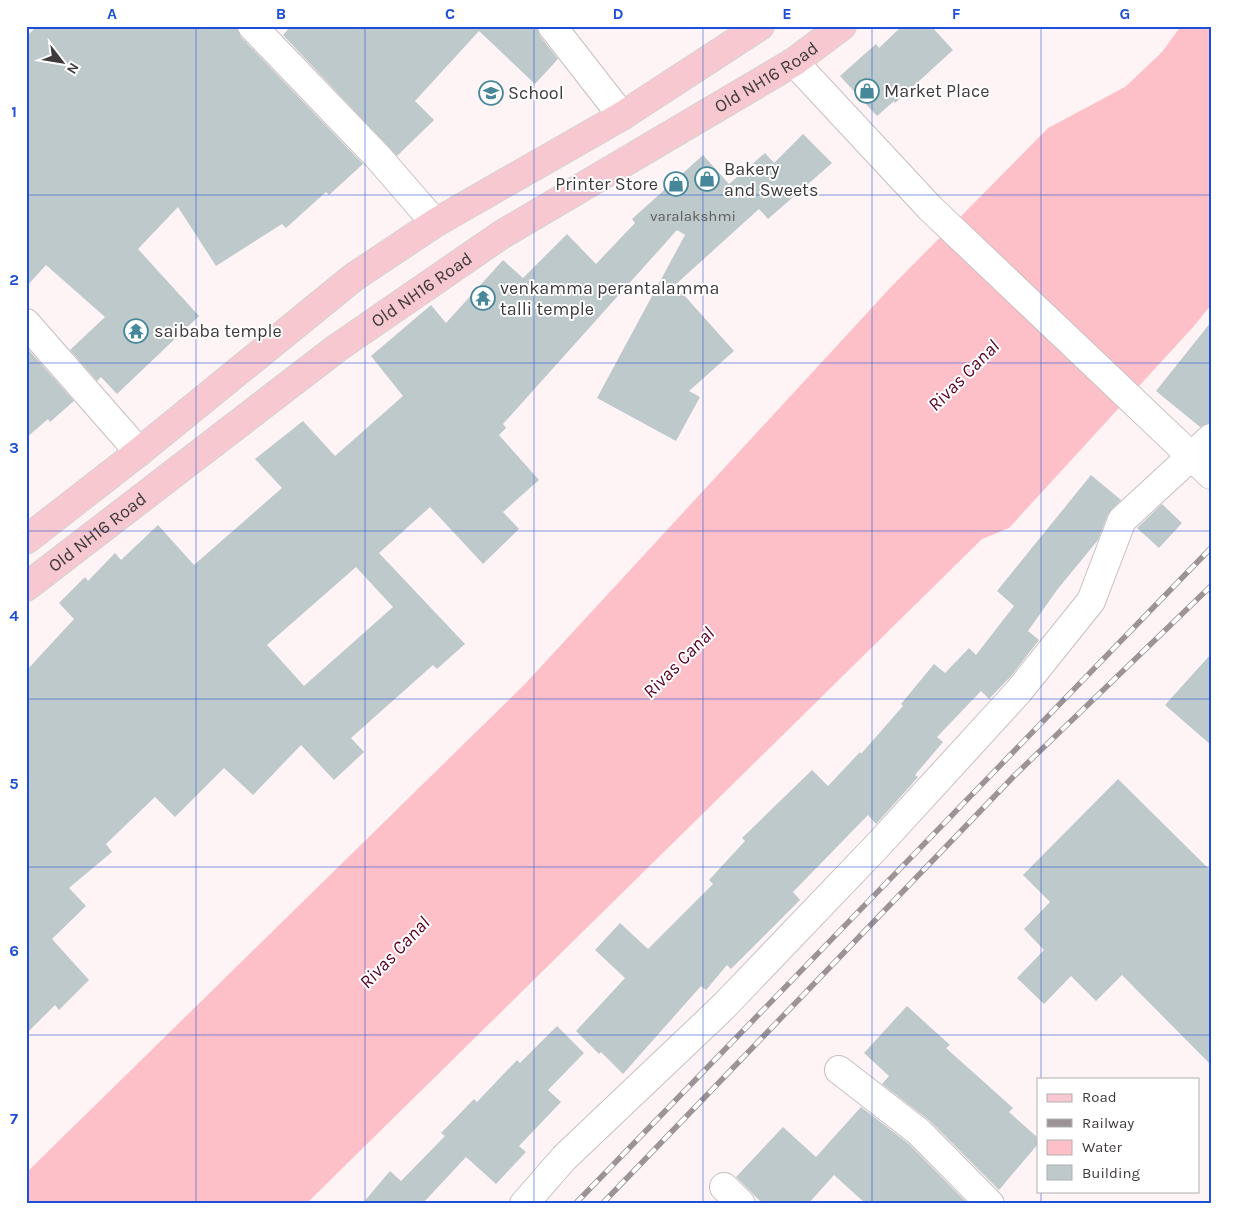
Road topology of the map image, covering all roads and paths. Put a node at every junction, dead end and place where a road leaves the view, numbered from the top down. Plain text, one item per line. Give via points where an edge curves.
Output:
1 (252, 26) edge
2 (552, 26) edge
3 (760, 26) edge
4 (842, 26) edge
5 (794, 62) junction
6 (622, 116) junction
7 (434, 223) junction
8 (26, 323) edge
9 (1201, 446) edge
10 (139, 452) junction
11 (1211, 476) edge
12 (26, 540) edge
13 (26, 588) edge
14 (839, 1070) dead end
15 (524, 1204) edge
16 (990, 1204) edge

1 - 7 street via 377,156
2 - 6 street
3 - 6 main road
4 - 5 main road, Old NH16 Road
5 - 9 street via 930,208 1156,422
5 - 13 main road, Old NH16 Road via 477,252 337,348
6 - 7 main road
7 - 10 main road via 354,277
8 - 10 street
9 - 11 street
9 - 15 street via 1122,520 1091,601 1018,692 723,1007 564,1158
10 - 12 main road
14 - 16 street via 919,1132

